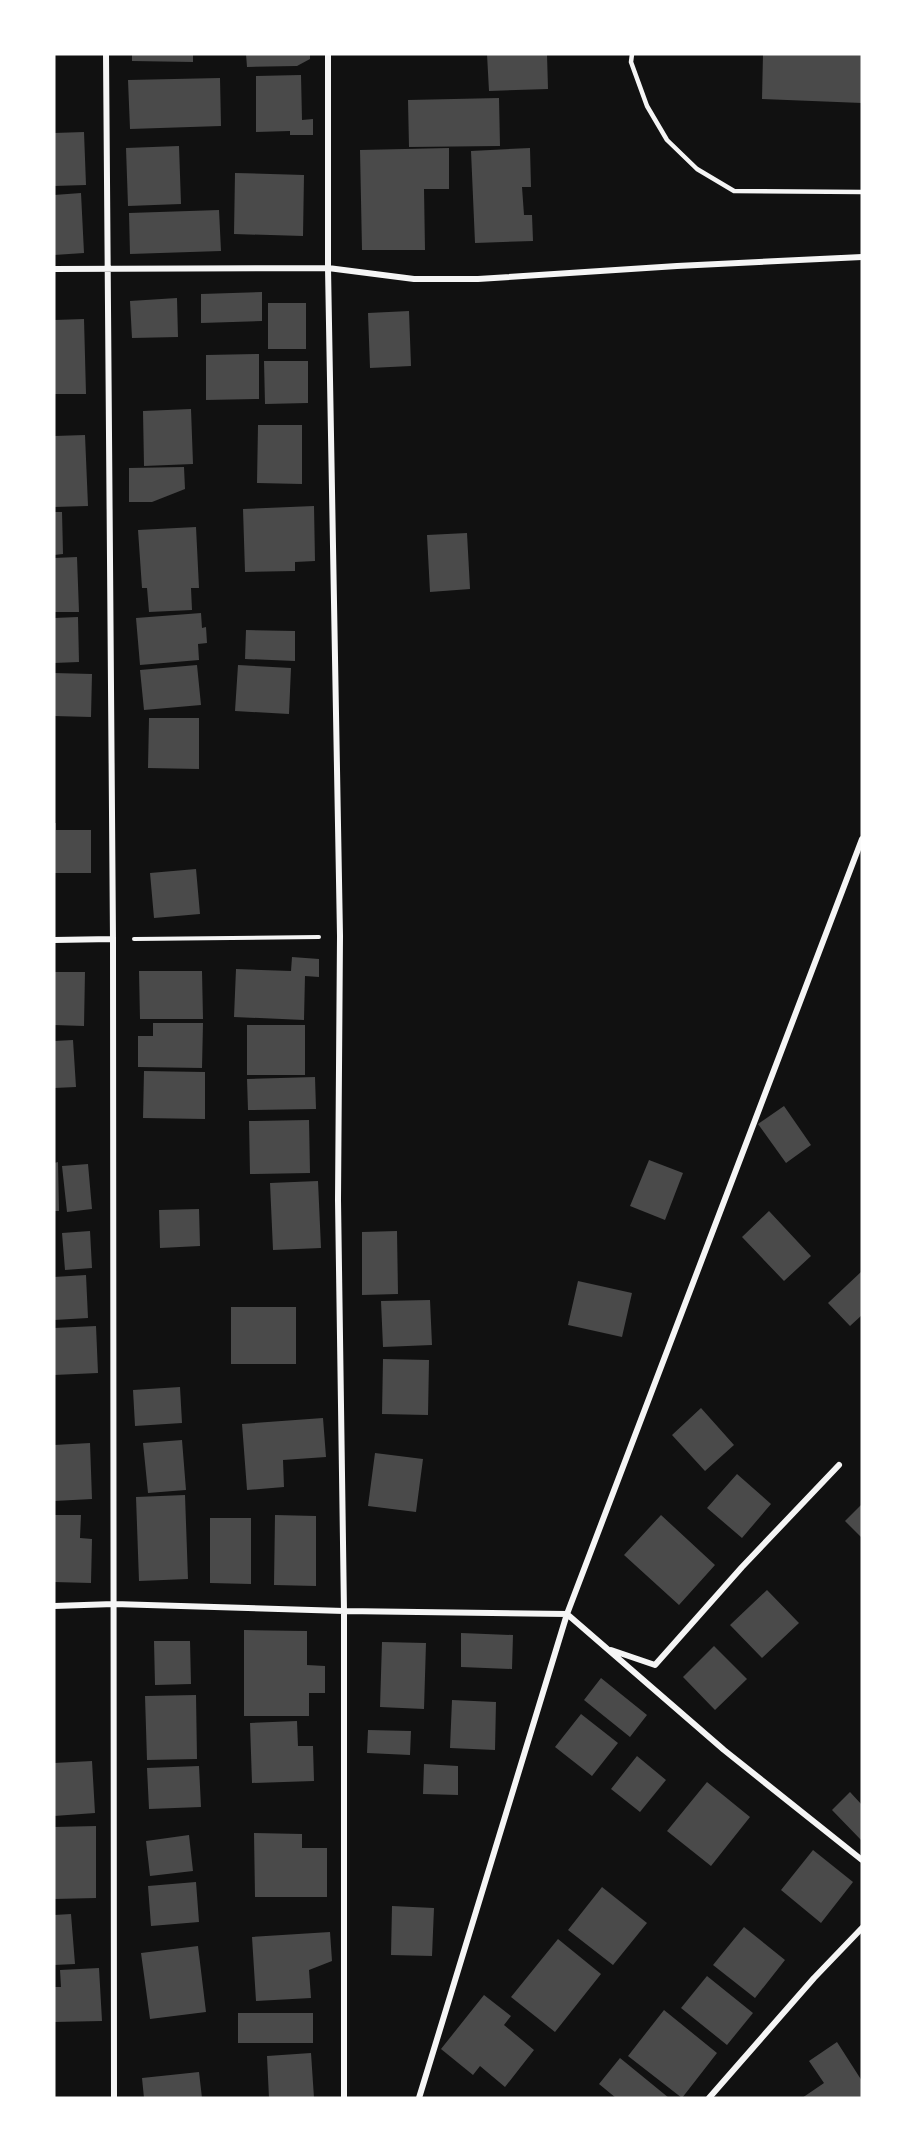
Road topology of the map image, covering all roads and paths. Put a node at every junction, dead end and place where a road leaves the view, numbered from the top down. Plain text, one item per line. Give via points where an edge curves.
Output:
1 (106, 54) edge
2 (328, 54) edge
3 (632, 54) edge
4 (862, 192) edge
5 (862, 257) edge
6 (109, 268) junction
7 (328, 268) junction
8 (54, 269) edge
9 (862, 839) edge
10 (340, 936) junction
11 (113, 939) junction
12 (54, 940) edge
13 (839, 1465) dead end
14 (114, 1604) junction
15 (54, 1606) edge
16 (344, 1611) junction
17 (567, 1614) junction
18 (607, 1649) junction
19 (862, 1860) edge
20 (862, 1928) edge
21 (114, 2098) edge
22 (344, 2098) edge
23 (419, 2098) edge
24 (709, 2098) edge

1 - 6 street
2 - 7 street
3 - 4 lane via 631,62 647,106 667,140 697,169 734,191
5 - 7 street via 478,279 414,279
6 - 7 street
6 - 8 street
6 - 11 street
7 - 10 street
9 - 17 street
10 - 11 path
10 - 16 street via 338,1200
11 - 12 street
11 - 14 street
13 - 18 street via 655,1665
14 - 15 street
14 - 16 street
14 - 21 street
16 - 17 street
16 - 22 street
17 - 18 street
17 - 23 street
18 - 19 street via 724,1750
20 - 24 street

